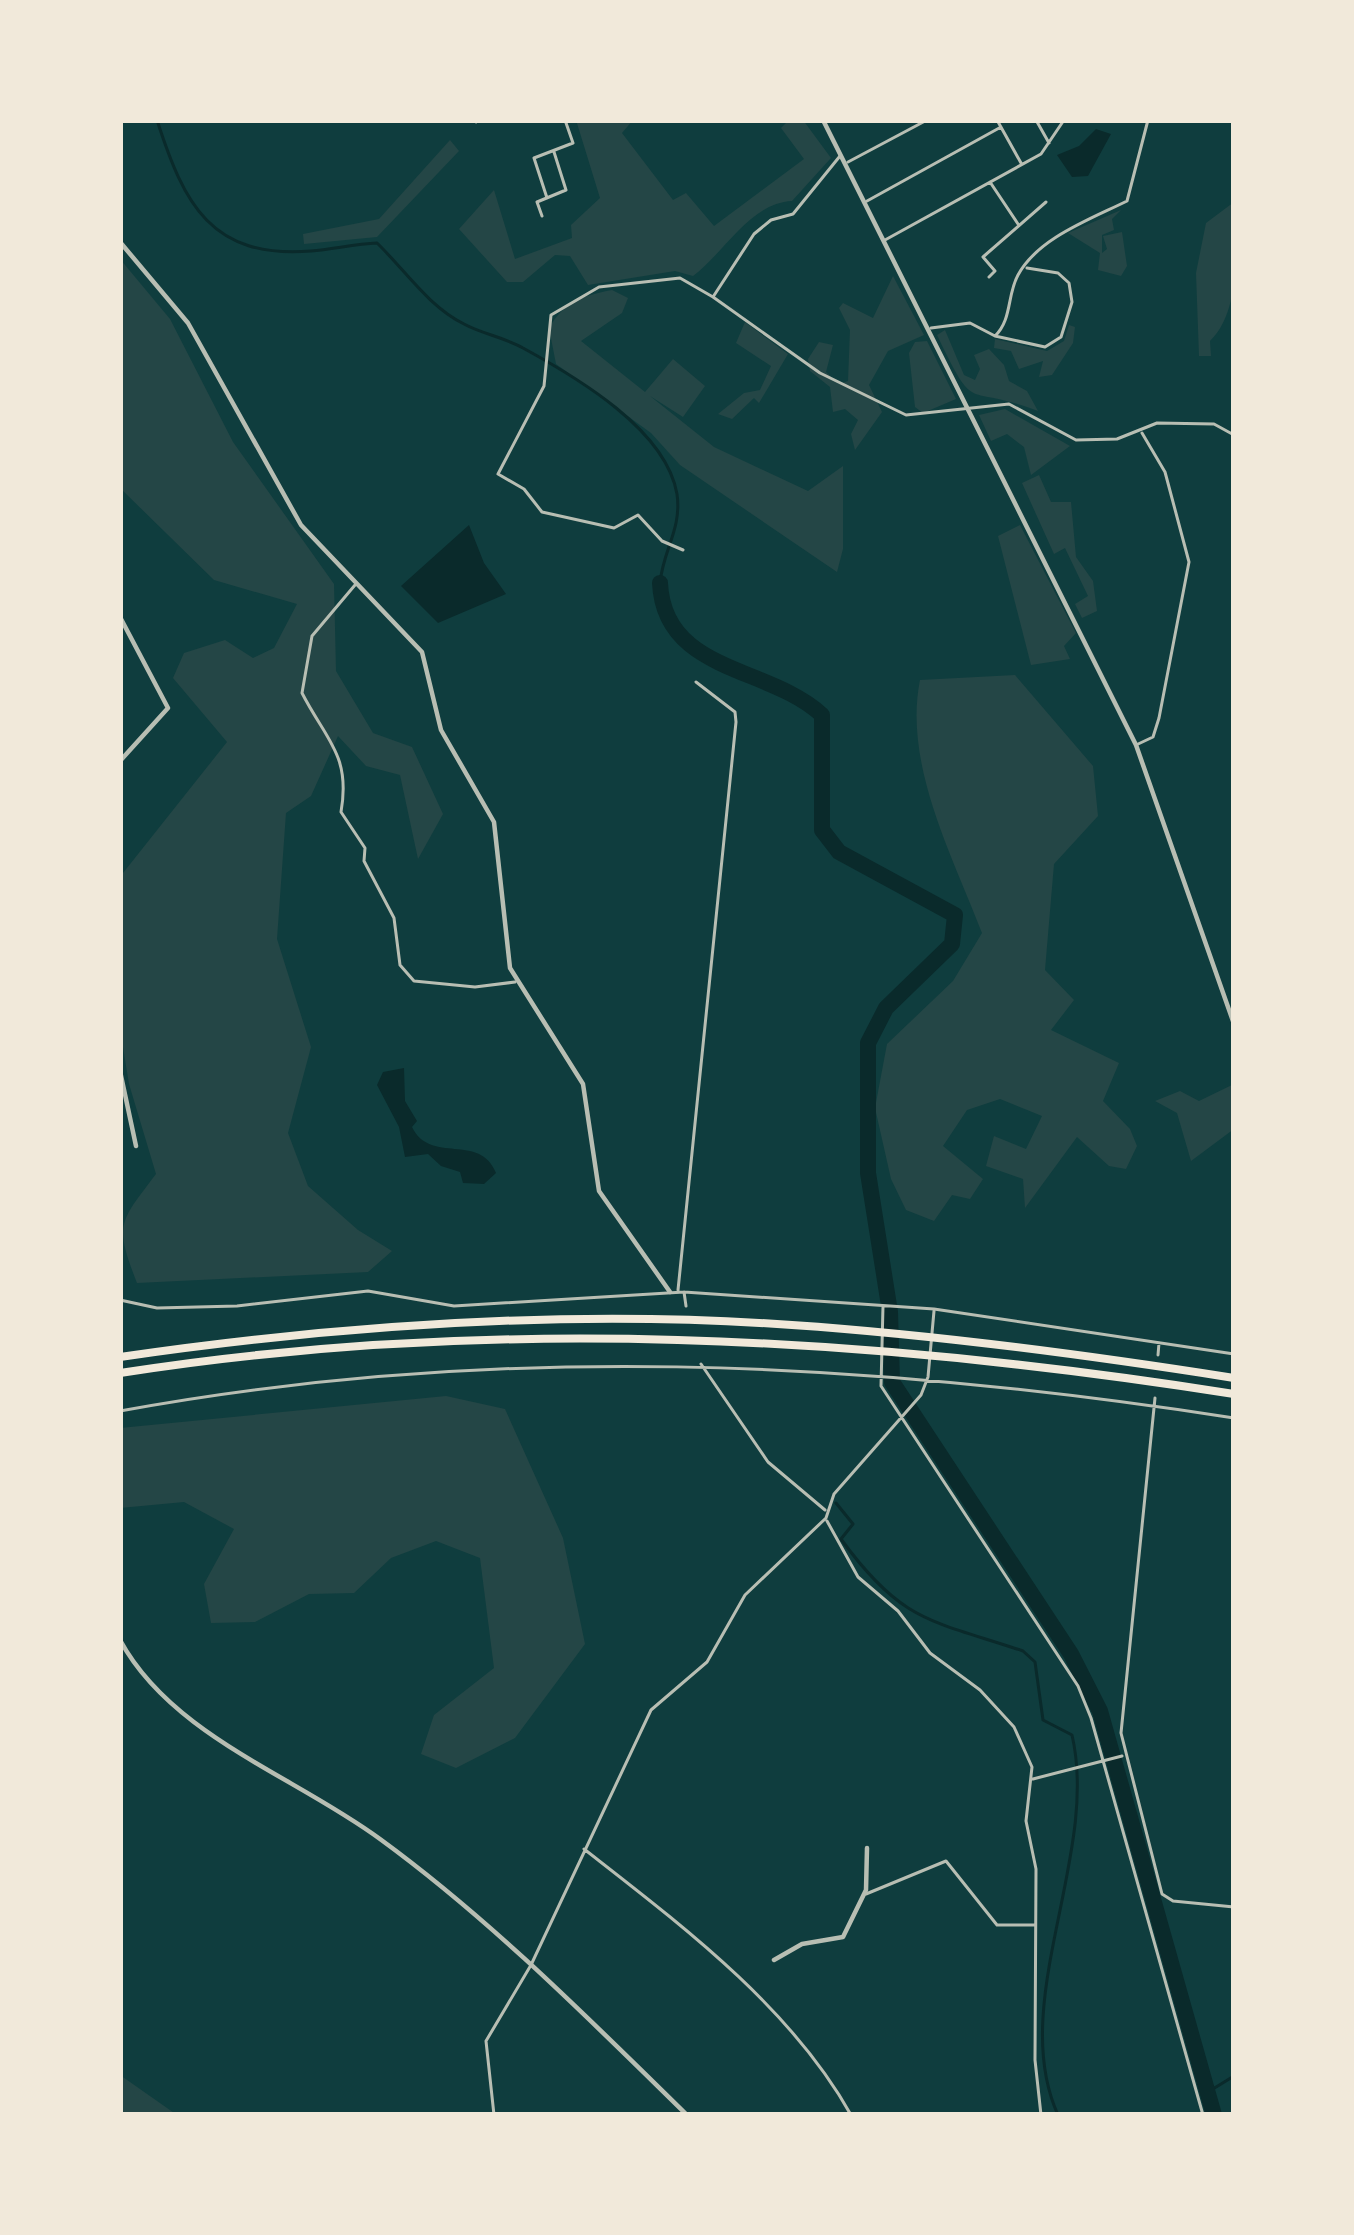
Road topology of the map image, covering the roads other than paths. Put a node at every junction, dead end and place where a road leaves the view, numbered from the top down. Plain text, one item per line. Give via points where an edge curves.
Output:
1 (565, 120) edge
2 (824, 120) edge
3 (926, 120) edge
4 (998, 120) edge
5 (1064, 120) edge
6 (1148, 120) edge
7 (1040, 122) edge
8 (1001, 127) junction
9 (1050, 145) junction
10 (553, 150) junction
11 (842, 154) junction
12 (846, 163) junction
13 (1022, 164) junction
14 (990, 182) junction
15 (548, 197) junction
16 (866, 202) junction
17 (1046, 202) dead end
18 (542, 216) dead end
19 (1019, 225) junction
20 (885, 240) junction
21 (120, 242) edge
22 (1025, 267) junction
23 (989, 277) dead end
24 (713, 297) junction
25 (929, 329) junction
26 (995, 336) junction
27 (968, 406) junction
28 (1141, 433) junction
29 (1234, 435) edge
30 (683, 550) dead end
31 (355, 585) junction
32 (120, 617) edge
33 (696, 682) dead end
34 (1136, 746) junction
35 (120, 761) edge
36 (517, 982) junction
37 (1234, 994) edge
38 (1225, 998) junction
39 (1234, 1024) edge
40 (120, 1071) edge
41 (136, 1146) dead end
42 (677, 1292) junction
43 (120, 1300) edge
44 (883, 1304) junction
45 (686, 1306) dead end
46 (934, 1309) junction
47 (1159, 1341) junction
48 (1234, 1354) edge
49 (1158, 1355) dead end
50 (120, 1357) edge
51 (700, 1364) dead end
52 (705, 1371) junction
53 (120, 1372) edge
54 (882, 1374) junction
55 (928, 1377) junction
56 (1234, 1378) edge
57 (1234, 1394) edge
58 (1155, 1398) dead end
59 (1153, 1405) junction
60 (120, 1411) edge
61 (1234, 1418) edge
62 (900, 1419) junction
63 (825, 1510) junction
64 (826, 1518) junction
65 (120, 1640) edge
66 (1124, 1755) junction
67 (1103, 1762) junction
68 (1031, 1779) junction
69 (867, 1847) dead end
70 (583, 1848) junction
71 (865, 1894) junction
72 (1234, 1907) edge
73 (1036, 1925) junction
74 (773, 1960) dead end
75 (531, 1965) junction
76 (494, 2115) edge
77 (687, 2115) edge
78 (851, 2115) edge
79 (1041, 2115) edge
80 (1203, 2115) edge

1 - 10 street via 573,143
2 - 11 street
3 - 12 street
4 - 8 street
5 - 9 street
6 - 22 street via 1126,201 1063,233
7 - 9 street
8 - 13 street
8 - 16 street
9 - 13 street
10 - 15 street via 566,190
10 - 15 street via 534,158
11 - 12 street
11 - 24 street via 793,214 754,234
12 - 16 street
13 - 14 street
14 - 19 street
14 - 20 street
15 - 18 street via 537,202
16 - 20 street
17 - 19 street
19 - 23 street via 983,256 995,271
20 - 25 street
21 - 31 street via 188,323 301,525
22 - 26 street
22 - 26 street via 1069,283 1061,337 1045,347
24 - 27 street via 820,374 906,415
24 - 30 street via 680,278 599,287 558,307 548,324 544,386 498,474 542,512 614,528 638,515
25 - 26 street via 970,323
25 - 27 street
27 - 28 street via 1010,404 1076,440
27 - 34 street
28 - 29 street via 1157,423 1197,422
28 - 34 street via 1165,472 1189,562 1159,718 1153,737
31 - 36 street via 422,652 441,730 489,808 506,954
31 - 36 street via 312,636 302,693 341,755 340,812 391,909 400,964 414,981
32 - 35 street via 168,708
33 - 42 street via 735,712 736,722
34 - 38 street
36 - 42 street via 583,1084 599,1191
37 - 38 street
38 - 39 street
40 - 41 street
42 - 43 street via 454,1306 368,1292 177,1308
42 - 44 street
42 - 45 street
44 - 46 street
44 - 54 street
46 - 47 street
46 - 55 street
47 - 48 street
47 - 49 street
50 - 56 highway via 452,1324 745,1323
51 - 52 street
52 - 54 street
52 - 60 street via 520,1364 249,1389
52 - 63 street via 768,1462
53 - 57 highway via 314,1351 560,1339 949,1357
54 - 55 street
54 - 62 street
55 - 59 street
55 - 62 street
58 - 59 street
59 - 61 street
59 - 66 street
62 - 63 street
62 - 67 street via 1078,1686
63 - 64 street
64 - 68 street via 858,1577 1014,1726
64 - 70 street via 760,1577 707,1662 651,1710
65 - 75 street via 158,1694 379,1838
66 - 67 street
66 - 72 street via 1162,1894
67 - 68 street
67 - 80 street
68 - 73 street via 1026,1821
69 - 71 street
70 - 75 street
70 - 78 street via 754,1995
71 - 73 street via 946,1862 997,1925
71 - 74 street via 843,1936
73 - 79 street
75 - 76 street via 486,2041
75 - 77 street

